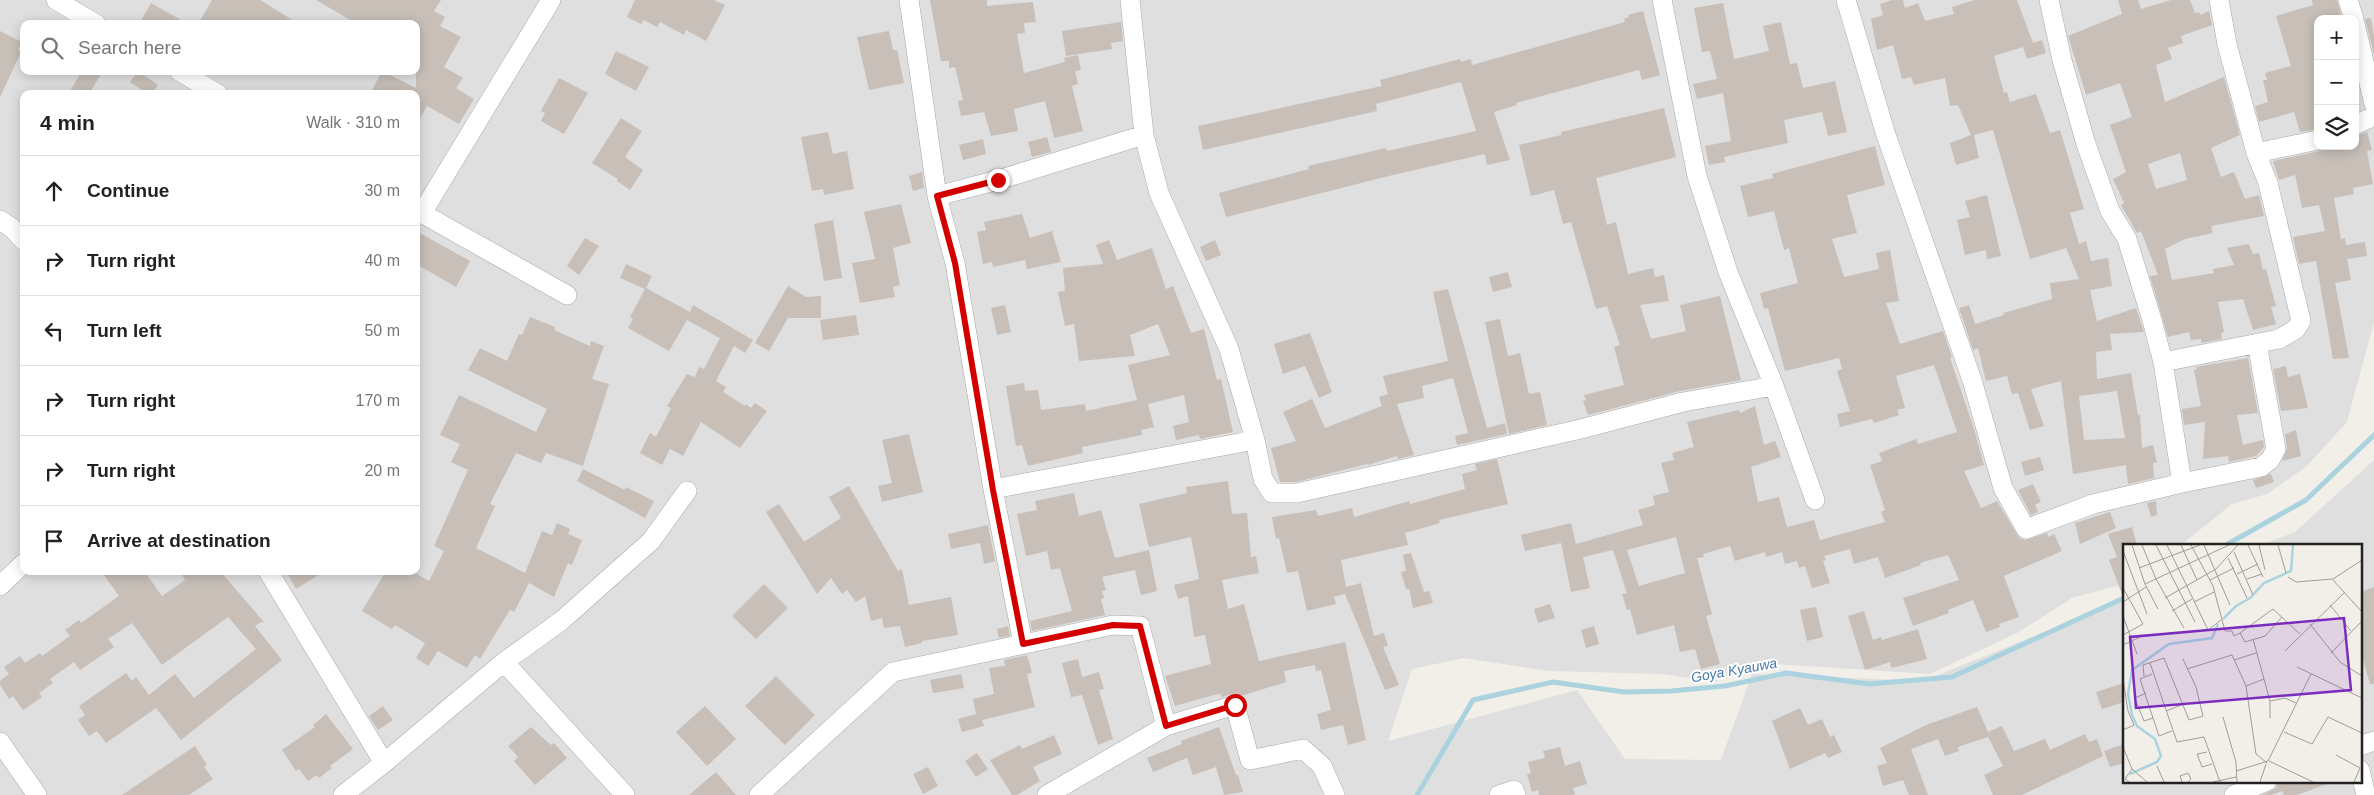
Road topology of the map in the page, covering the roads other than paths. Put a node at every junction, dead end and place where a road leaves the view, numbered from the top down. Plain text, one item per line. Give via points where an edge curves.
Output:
1 (56, 0) edge
2 (551, 0) edge
3 (909, 0) edge
4 (1130, 0) edge
5 (1662, 0) edge
6 (1846, 0) edge
7 (2049, 0) edge
8 (2219, 0) edge
9 (2348, 0) edge
10 (2353, 15) edge
11 (89, 20) edge
12 (2359, 41) edge
13 (186, 75) edge
14 (211, 90) edge
15 (2374, 104) edge
16 (2374, 116) edge
17 (2359, 123) edge
18 (1144, 135) junction
19 (2314, 141) edge
20 (2256, 153) junction
21 (937, 196) junction
22 (420, 209) edge
23 (420, 212) edge
24 (0, 220) edge
25 (20, 237) edge
26 (567, 295) dead end
27 (2257, 343) junction
28 (2164, 362) junction
29 (1774, 386) junction
30 (1255, 440) junction
31 (2182, 483) junction
32 (993, 490) junction
33 (687, 491) dead end
34 (1815, 500) dead end
35 (20, 567) edge
36 (270, 575) edge
37 (0, 586) edge
38 (1023, 644) junction
39 (504, 662) junction
40 (1166, 726) junction
41 (2374, 741) edge
42 (0, 742) edge
43 (2362, 745) edge
44 (384, 763) junction
45 (2362, 778) edge
46 (2266, 782) edge
47 (37, 795) edge
48 (343, 795) edge
49 (625, 795) edge
50 (759, 795) edge
51 (1047, 795) edge
52 (1335, 795) edge
53 (1499, 795) edge
54 (1516, 795) edge
55 (2234, 795) edge
56 (2366, 795) edge

1 - 11 street
2 - 22 street
3 - 21 street
4 - 18 street
5 - 29 street via 1697,176 1728,272
6 - 31 street via 1886,135 1972,380 2003,488 2026,529 2093,504
7 - 28 street via 2086,144 2110,210 2127,239
8 - 20 street via 2226,44
9 - 10 street
12 - 15 street
13 - 14 street
16 - 17 street
18 - 21 street
18 - 30 street via 1158,193 1228,348
19 - 20 street
20 - 27 street via 2268,183 2301,321 2296,329 2278,339
21 - 32 street via 955,263
23 - 26 street
24 - 25 street
27 - 28 street
27 - 31 street via 2276,449 2261,468
28 - 31 street
29 - 30 street via 1683,402 1297,493 1272,492 1263,478
29 - 34 street
30 - 32 street
32 - 38 street
33 - 39 street via 651,541 562,621
35 - 37 street
36 - 44 street
38 - 40 street via 1113,625 1140,626
38 - 50 street via 893,672
39 - 44 street
39 - 49 street
40 - 51 street
40 - 52 street via 1235,705 1250,760 1303,749 1322,766
41 - 43 street
42 - 47 street
44 - 48 street
45 - 56 street
46 - 55 street
53 - 54 street via 1514,790

